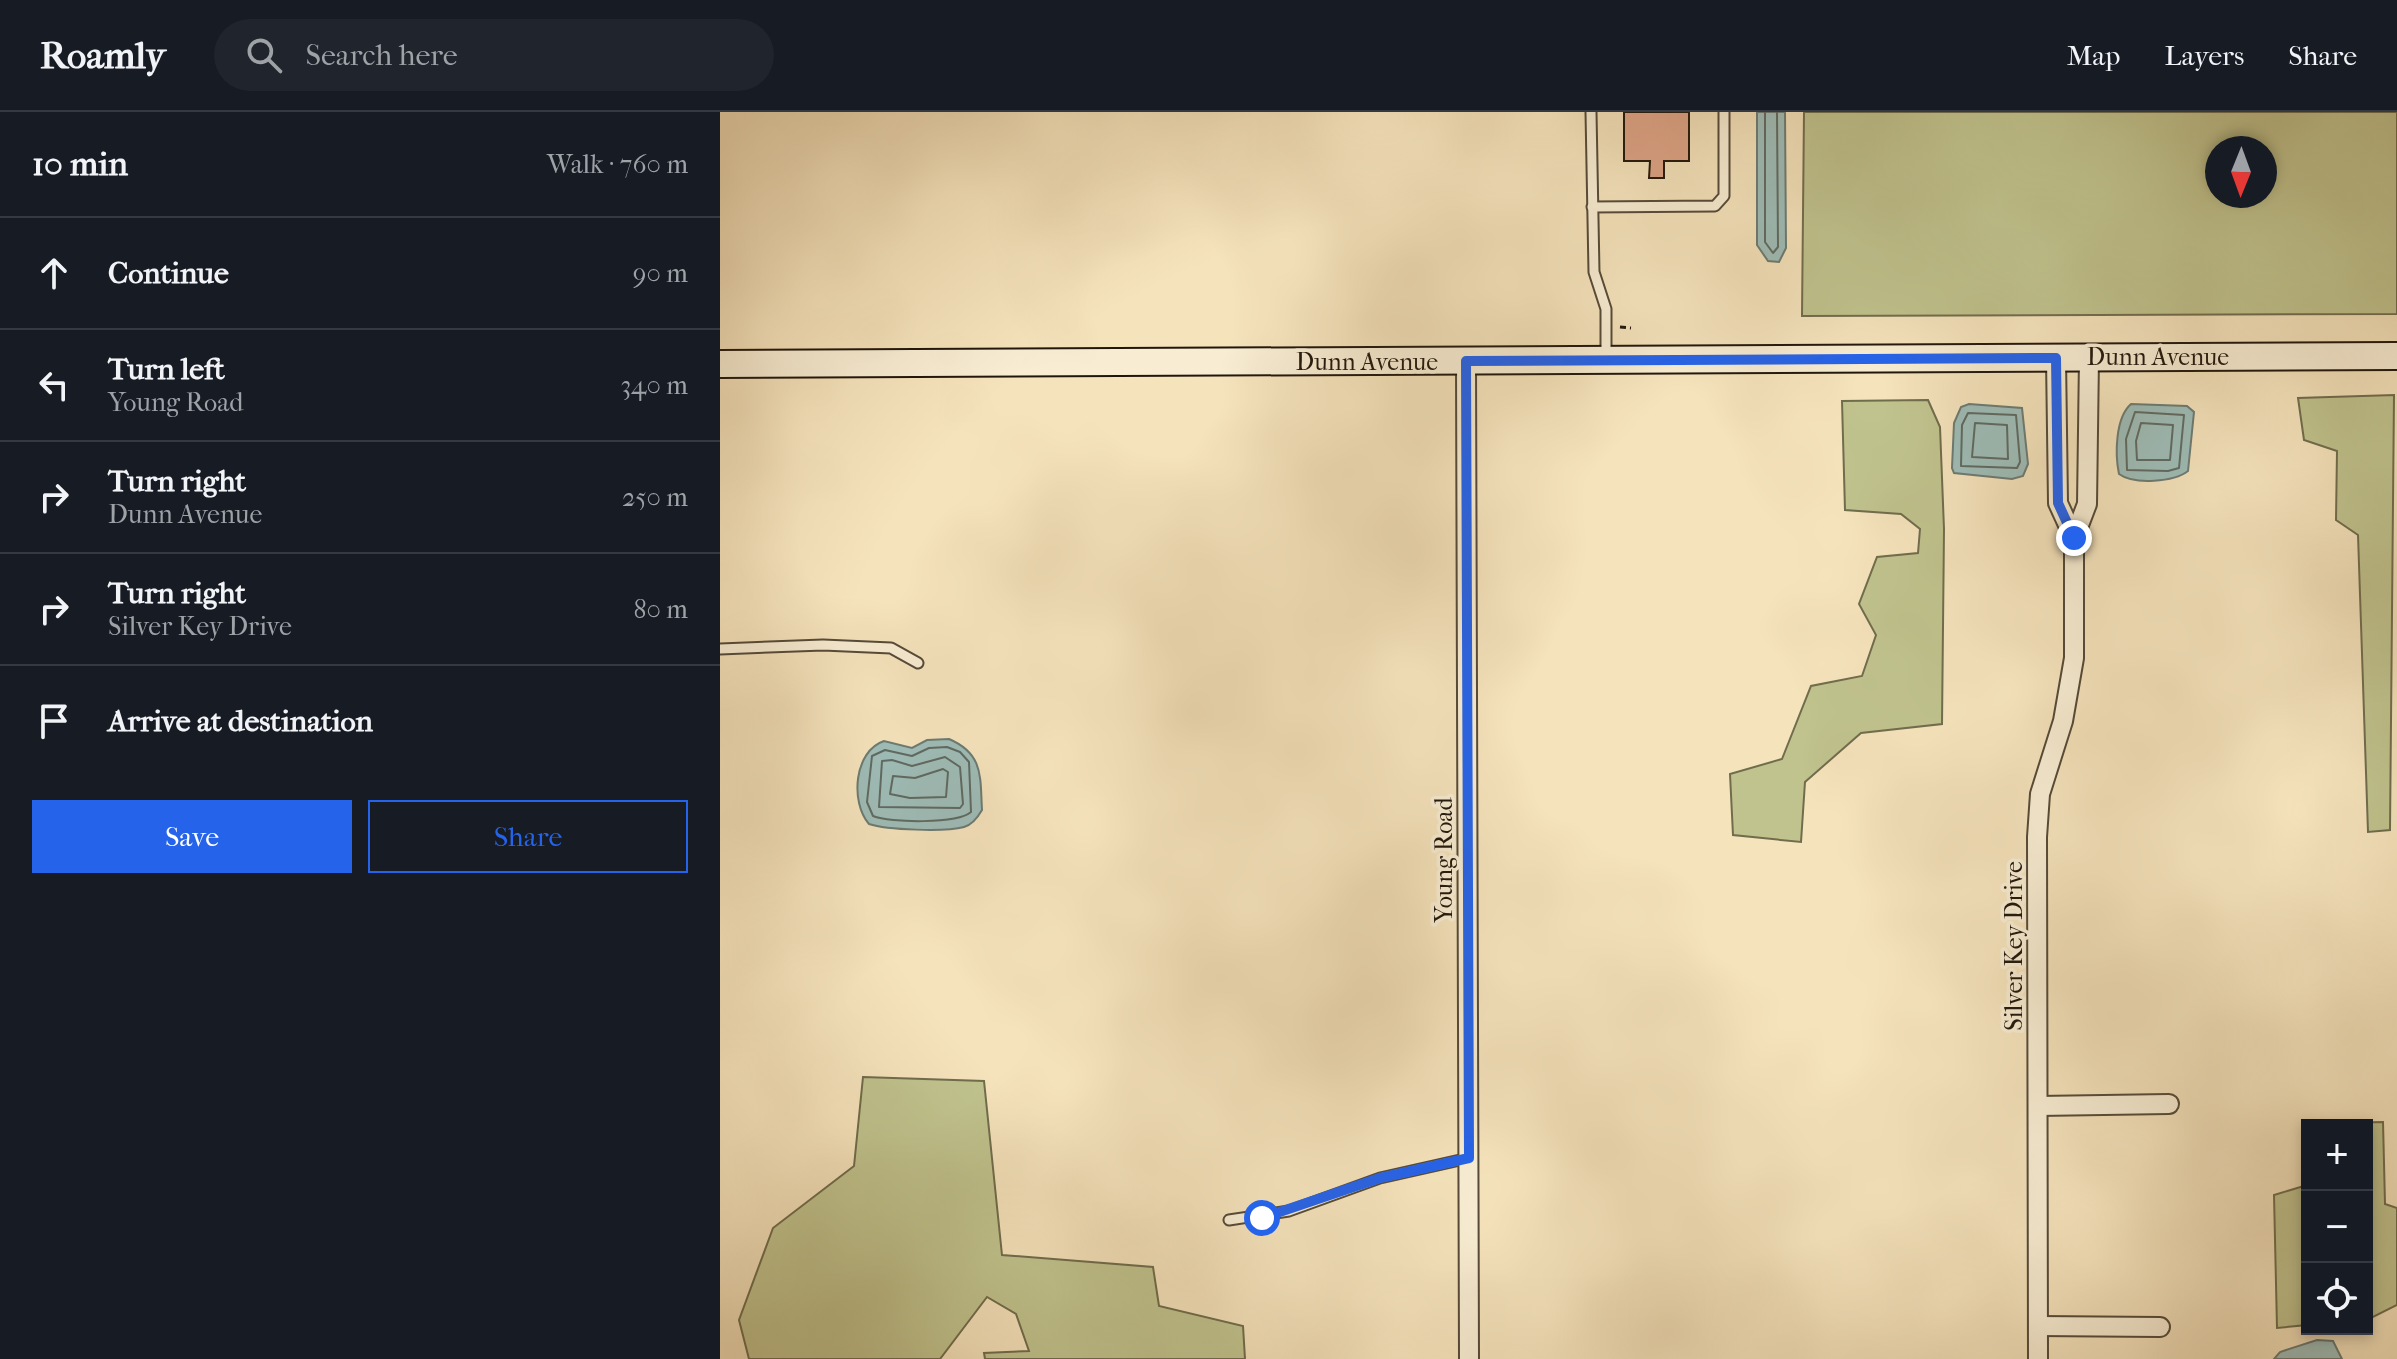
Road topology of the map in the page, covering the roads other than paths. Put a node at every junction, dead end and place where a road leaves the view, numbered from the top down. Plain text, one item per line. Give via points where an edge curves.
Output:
1 (1591, 112) edge
2 (1724, 112) edge
3 (1592, 207) junction
4 (2397, 356) edge
5 (2056, 358) junction
6 (2089, 358) junction
7 (1466, 361) junction
8 (1606, 361) junction
9 (720, 364) edge
10 (2074, 538) junction
11 (720, 649) edge
12 (918, 663) dead end
13 (2169, 1104) dead end
14 (2038, 1106) junction
15 (1469, 1158) junction
16 (1229, 1220) dead end
17 (2038, 1326) junction
18 (2160, 1327) dead end
19 (1469, 1359) edge
20 (2038, 1359) edge

1 - 3 lane
2 - 3 lane via 1724,196 1715,206
3 - 8 lane via 1594,272 1606,309
4 - 6 main road, Dunn Avenue
5 - 6 main road, Dunn Avenue
5 - 8 main road, Dunn Avenue
5 - 10 street, Silver Key Drive via 2058,503
6 - 10 street, Silver Key Drive via 2087,504
7 - 8 main road, Dunn Avenue
7 - 9 main road, Dunn Avenue
7 - 15 street, Young Road
10 - 14 street, Silver Key Drive via 2074,658 2063,721 2040,794
11 - 12 lane via 891,648
13 - 14 street
14 - 17 street, Silver Key Drive
15 - 16 lane via 1380,1178 1289,1211
15 - 19 street, Young Road
17 - 18 street
17 - 20 street, Silver Key Drive

